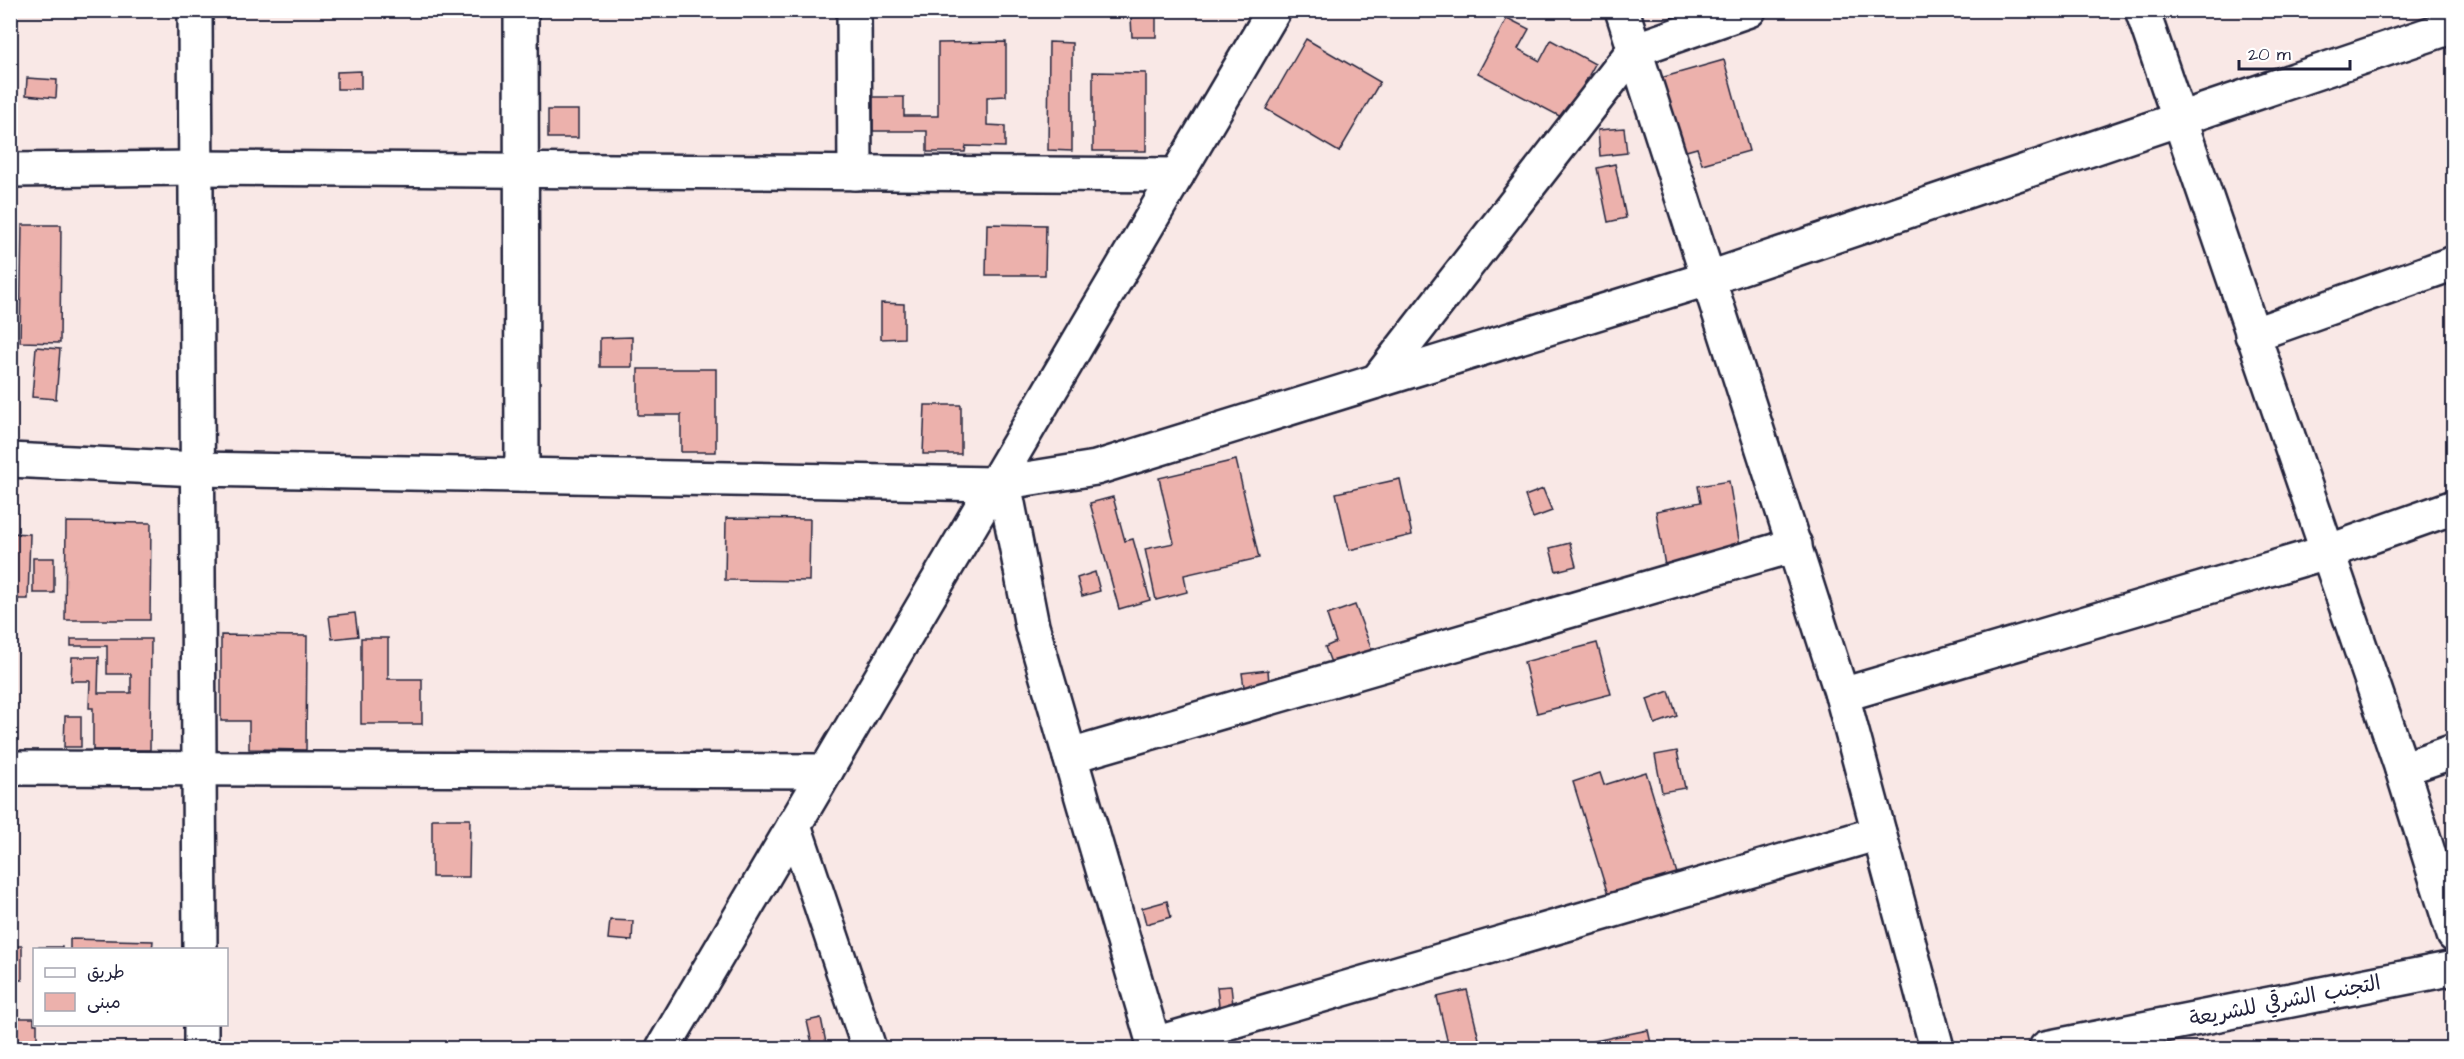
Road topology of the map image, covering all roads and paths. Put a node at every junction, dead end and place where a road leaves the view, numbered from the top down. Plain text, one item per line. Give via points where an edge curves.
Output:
1 (195, 10) edge
2 (521, 10) edge
3 (854, 10) edge
4 (1274, 10) edge
5 (1622, 10) edge
6 (1749, 10) edge
7 (2142, 10) edge
8 (2454, 26) edge
9 (1634, 50) junction
10 (2178, 120) junction
11 (196, 168) junction
12 (10, 170) edge
13 (521, 171) junction
14 (855, 173) junction
15 (1177, 175) junction
16 (2454, 263) edge
17 (1710, 278) junction
18 (2252, 334) junction
19 (1377, 381) junction
20 (10, 460) edge
21 (198, 469) junction
22 (522, 475) junction
23 (999, 483) junction
24 (2454, 507) edge
25 (1795, 545) junction
26 (2327, 552) junction
27 (1842, 695) junction
28 (2454, 751) edge
29 (1070, 756) junction
30 (10, 768) edge
31 (2402, 769) junction
32 (199, 770) junction
33 (826, 771) junction
34 (794, 825) junction
35 (1879, 833) junction
36 (2454, 935) edge
37 (200, 948) edge
38 (2454, 968) edge
39 (201, 1026) edge
40 (1155, 1046) edge
41 (201, 1048) edge
42 (663, 1048) edge
43 (869, 1048) edge
44 (1937, 1048) edge
45 (2046, 1048) edge

1 - 11 street
2 - 13 street
3 - 14 street
4 - 15 street
5 - 9 street
6 - 9 street
7 - 10 street
8 - 10 street
9 - 17 street
9 - 19 street
10 - 17 street
10 - 18 street
11 - 12 street
11 - 13 street
11 - 21 street
13 - 14 street
13 - 22 street
14 - 15 street
15 - 23 street
16 - 18 street
17 - 19 street
17 - 25 street
18 - 26 street
19 - 23 street via 1096,468
20 - 21 street
21 - 22 street
21 - 32 street
22 - 23 street
23 - 29 street via 1032,626
23 - 33 street
24 - 26 street
25 - 27 street
25 - 29 street
26 - 27 street
26 - 31 street
27 - 35 street
28 - 31 street
29 - 40 street
30 - 32 street
31 - 36 street
32 - 33 street
32 - 37 street
33 - 34 street
34 - 42 street
34 - 43 street
35 - 40 street
35 - 44 street
38 - 45 street, التجنب الشرقي للشريعة
39 - 41 street

